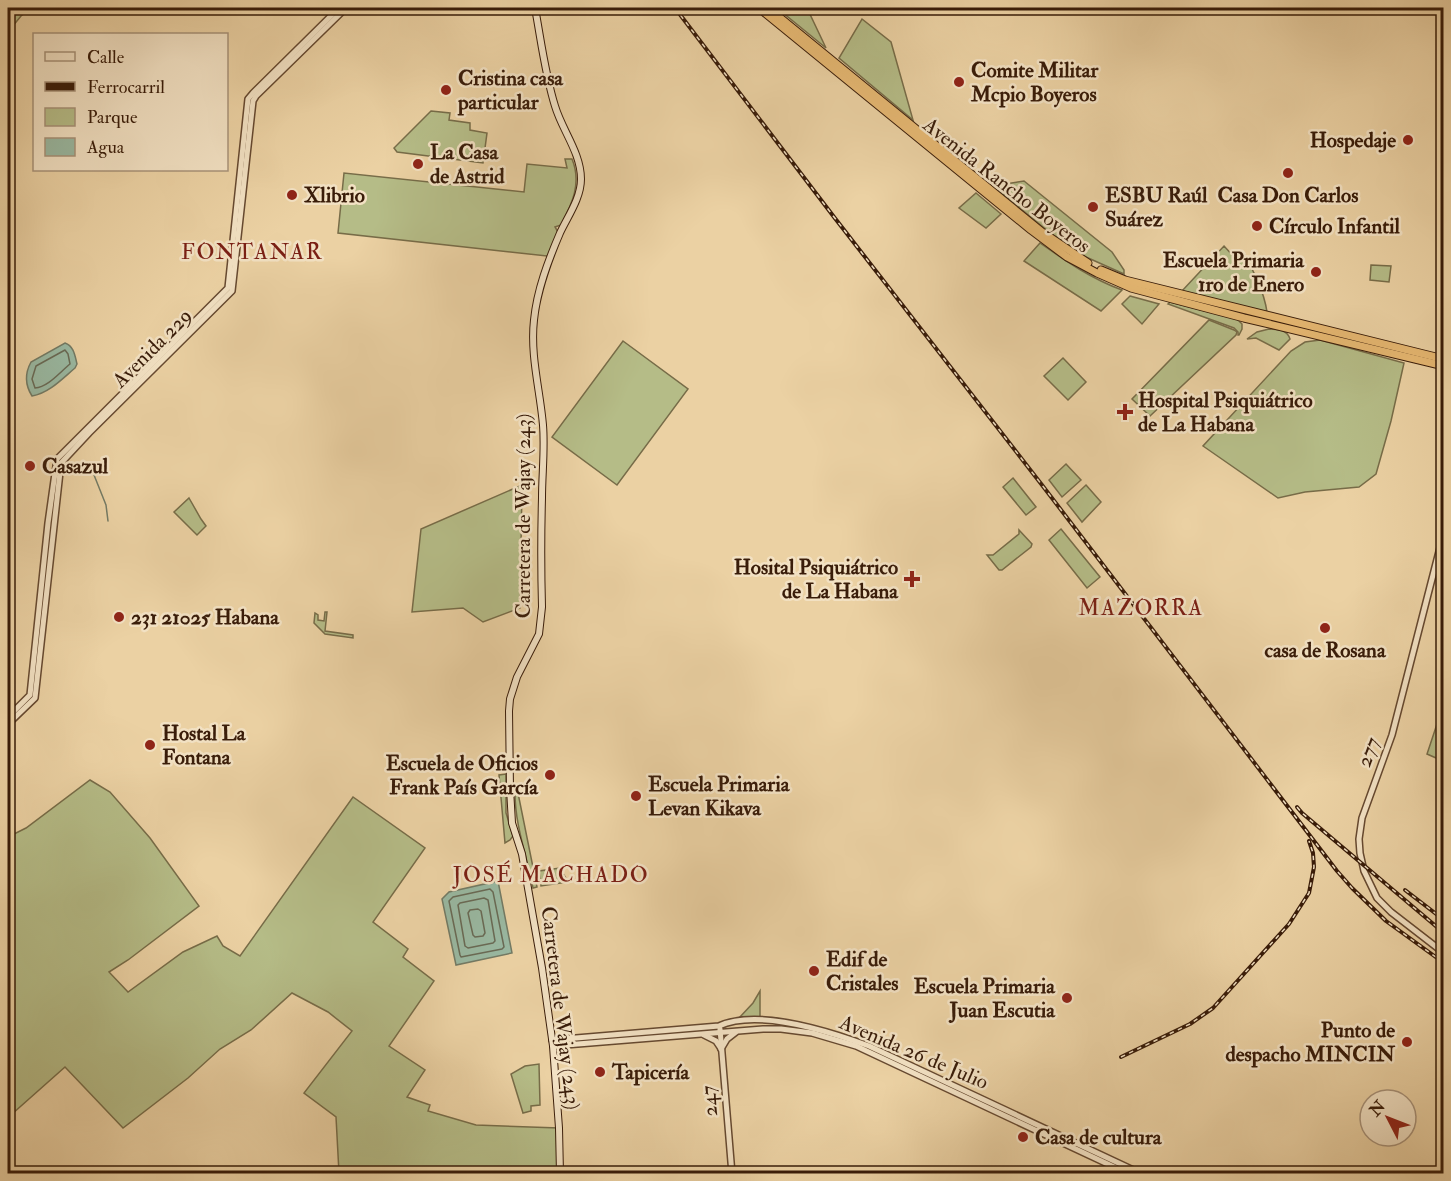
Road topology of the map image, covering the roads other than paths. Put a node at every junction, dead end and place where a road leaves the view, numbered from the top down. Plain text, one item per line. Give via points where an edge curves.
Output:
1 (339, 8) edge
2 (346, 8) edge
3 (535, 8) edge
4 (759, 8) edge
5 (768, 8) edge
6 (244, 157) junction
7 (1443, 359) edge
8 (1443, 366) edge
9 (1443, 532) edge
10 (8, 717) edge
11 (8, 724) edge
12 (1443, 953) edge
13 (720, 1029) junction
14 (738, 1030) junction
15 (703, 1034) junction
16 (627, 1037) junction
17 (552, 1043) junction
18 (721, 1049) junction
19 (1080, 1148) junction
20 (1098, 1156) junction
21 (560, 1173) edge
22 (732, 1173) edge
23 (1129, 1173) edge
24 (1142, 1173) edge

1 - 6 street, Avenida 229 via 248,99
2 - 6 street, Avenida 229 via 256,96
3 - 17 main road, Carretera de Wajay (243) via 552,98 581,174 577,199 544,273 534,321 533,353 543,426 542,608 538,634 513,687 508,711 510,810 532,904
4 - 8 highway, Avenida Rancho Boyeros via 1067,257 1142,291
5 - 7 highway, Avenida Rancho Boyeros via 1042,232 1100,270 1125,280
6 - 10 street, Avenida 229 via 228,288 57,459 30,695
6 - 11 street, Avenida 229 via 232,291 61,463 35,698
9 - 12 street, 277 via 1392,735 1362,818 1359,839 1364,871 1377,898
13 - 14 street, Avenida 26 de Julio
13 - 15 street, Avenida 26 de Julio
13 - 16 street, Avenida 26 de Julio
13 - 18 street, 247
13 - 19 street, Avenida 26 de Julio via 729,1022 763,1020 836,1034
14 - 18 street
14 - 19 street, Avenida 26 de Julio via 812,1033 856,1046
15 - 16 street, Avenida 26 de Julio
15 - 18 street
16 - 17 street, Avenida 26 de Julio
17 - 21 main road, Carretera de Wajay (243)
18 - 22 street, 247
19 - 20 street, Avenida 26 de Julio
20 - 23 street, Avenida 26 de Julio
20 - 24 street, Avenida 26 de Julio

